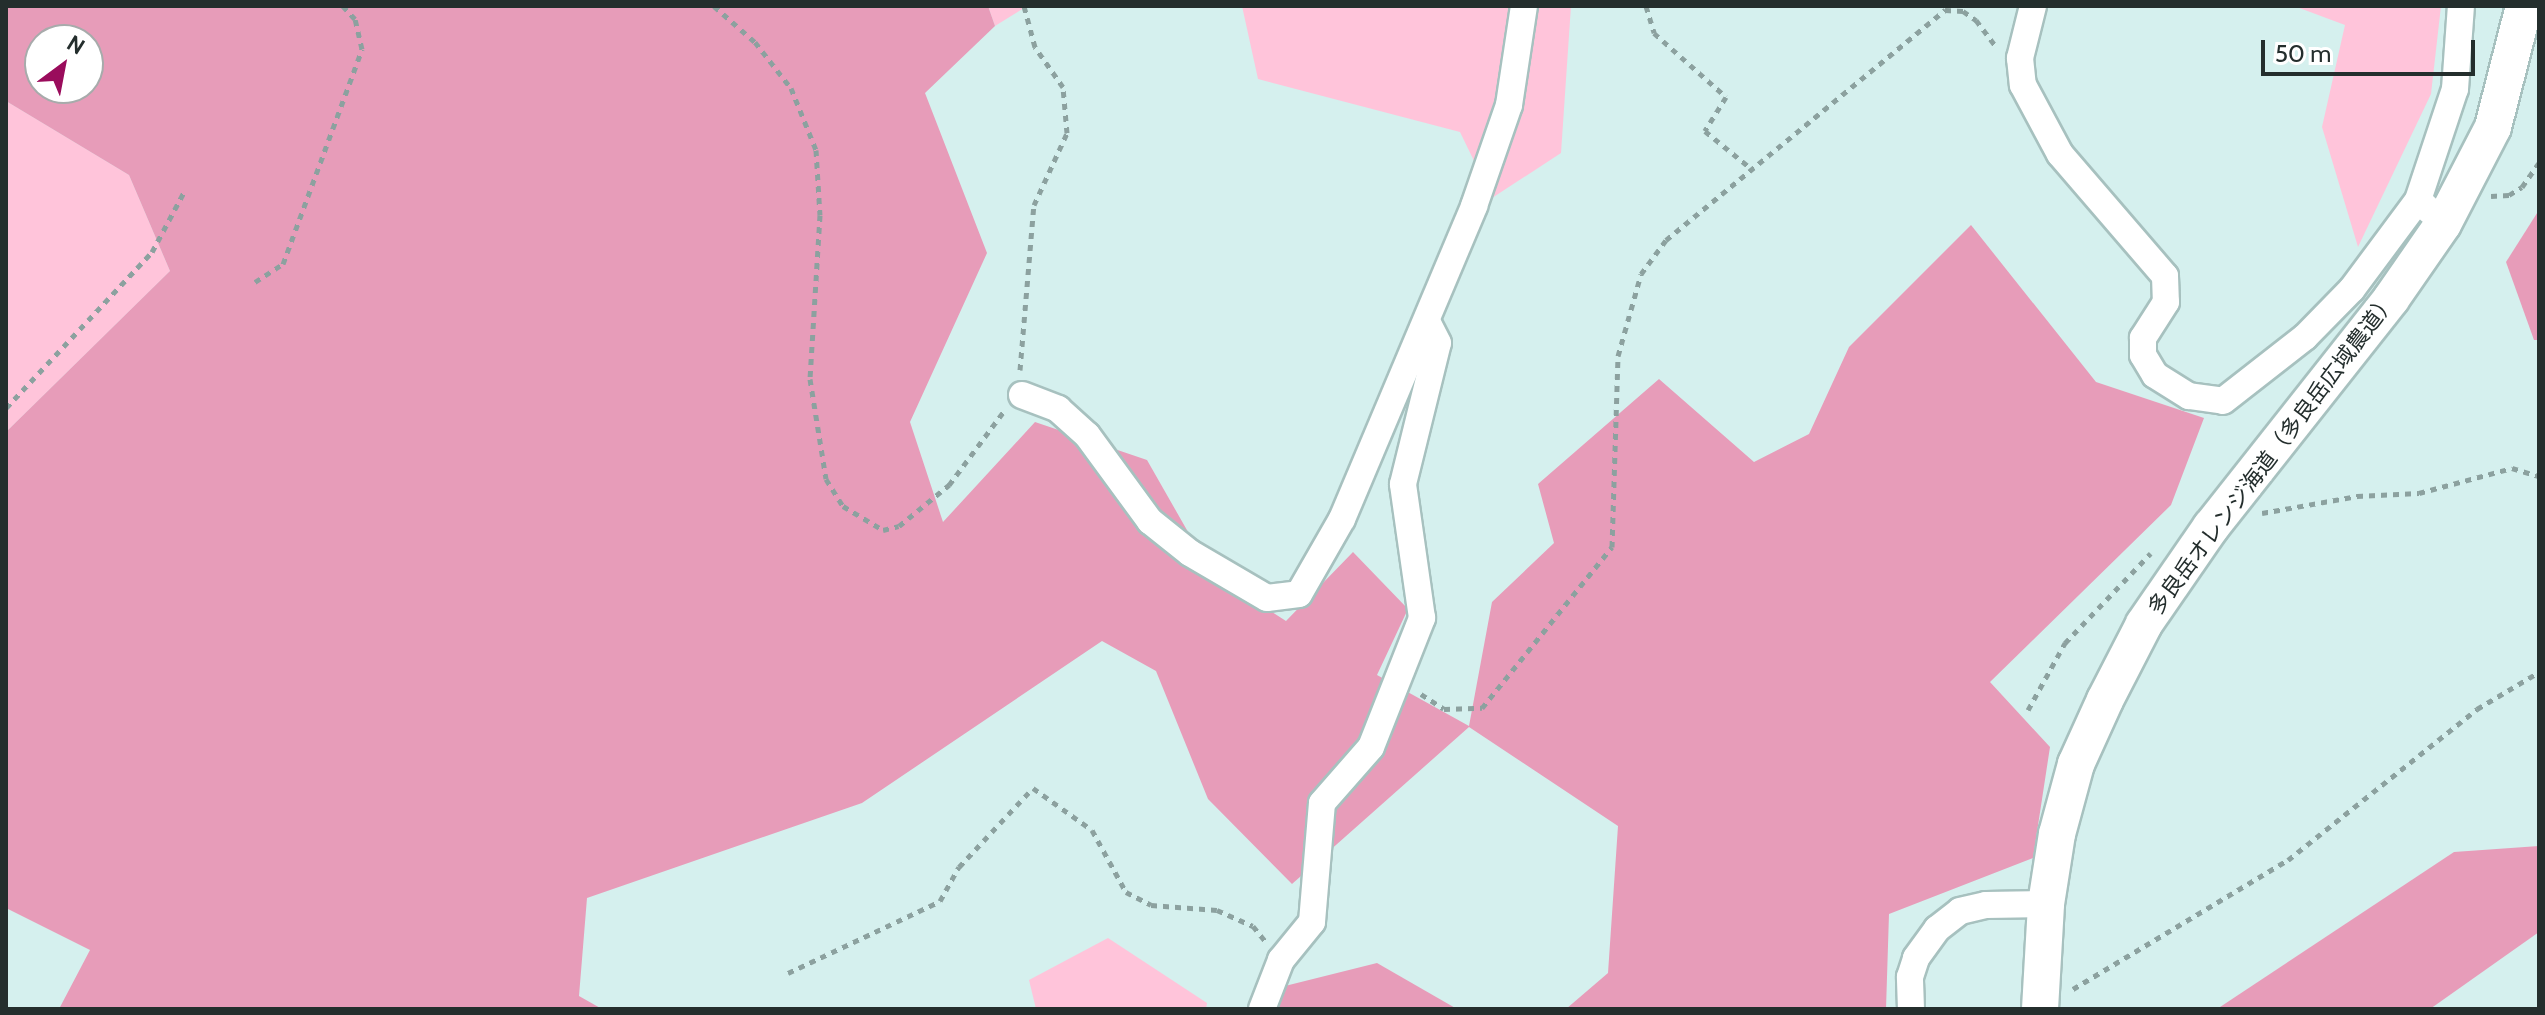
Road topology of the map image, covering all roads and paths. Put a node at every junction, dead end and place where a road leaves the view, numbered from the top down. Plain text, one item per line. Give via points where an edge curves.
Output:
1 (343, 6) edge
2 (714, 6) edge
3 (1024, 6) edge
4 (1524, 6) edge
5 (1646, 6) edge
6 (2033, 6) edge
7 (2461, 6) edge
8 (2524, 6) edge
9 (2020, 58) junction
10 (2539, 163) edge
11 (1753, 170) junction
12 (2464, 189) junction
13 (184, 192) dead end
14 (2431, 212) junction
15 (255, 282) dead end
16 (1427, 321) junction
17 (1022, 395) junction
18 (6, 408) edge
19 (2539, 476) edge
20 (2211, 527) junction
21 (2160, 544) dead end
22 (2539, 672) edge
23 (1400, 681) junction
24 (2028, 710) dead end
25 (2046, 904) junction
26 (1281, 960) junction
27 (788, 973) dead end
28 (2054, 1000) edge
29 (1262, 1009) edge
30 (1911, 1009) edge

1 - 15 path via 355,19 362,49 283,264
2 - 17 path via 755,42 791,88 816,150 820,215 810,379 826,479 843,506 883,530 899,526 949,485 1008,405
3 - 17 path via 1035,47 1063,87 1067,133 1034,205 1019,359
4 - 16 street via 1509,105
5 - 11 path via 1654,33 1726,97 1705,131
6 - 9 street
7 - 14 street via 2455,89
8 - 12 street, 多良岳オレンジ海道（多良岳広域農道） via 2493,127
9 - 11 path via 2000,51 1963,11 1945,10
9 - 14 street via 2023,85 2060,154 2165,276 2166,302 2143,338 2143,355 2155,375 2189,396 2223,401 2305,337
10 - 12 path via 2509,195
11 - 23 path via 1666,240 1641,274 1618,356 1612,547 1482,708 1444,709
12 - 14 street, 多良岳オレンジ海道（多良岳広域農道）
13 - 18 path via 152,252
14 - 20 street, 多良岳オレンジ海道（多良岳広域農道） via 2391,299
16 - 17 street via 1342,519 1309,580 1299,594 1286,600 1267,598 1190,553 1150,521 1087,435 1058,409
16 - 23 street via 1438,343 1403,484 1422,618
19 - 20 path via 2512,468 2419,493 2357,496 2248,515
20 - 25 street, 多良岳オレンジ海道（多良岳広域農道） via 2144,624 2076,764
21 - 24 path via 2065,643
22 - 28 path via 2477,709 2288,860
23 - 26 street via 1371,747 1322,803 1312,922
25 - 28 street, 多良岳オレンジ海道（多良岳広域農道） via 2041,967
25 - 30 street via 1960,911 1937,929 1916,958
26 - 27 path via 1253,926 1217,910 1151,905 1126,892 1092,830 1033,788 959,867 940,901
26 - 29 street

